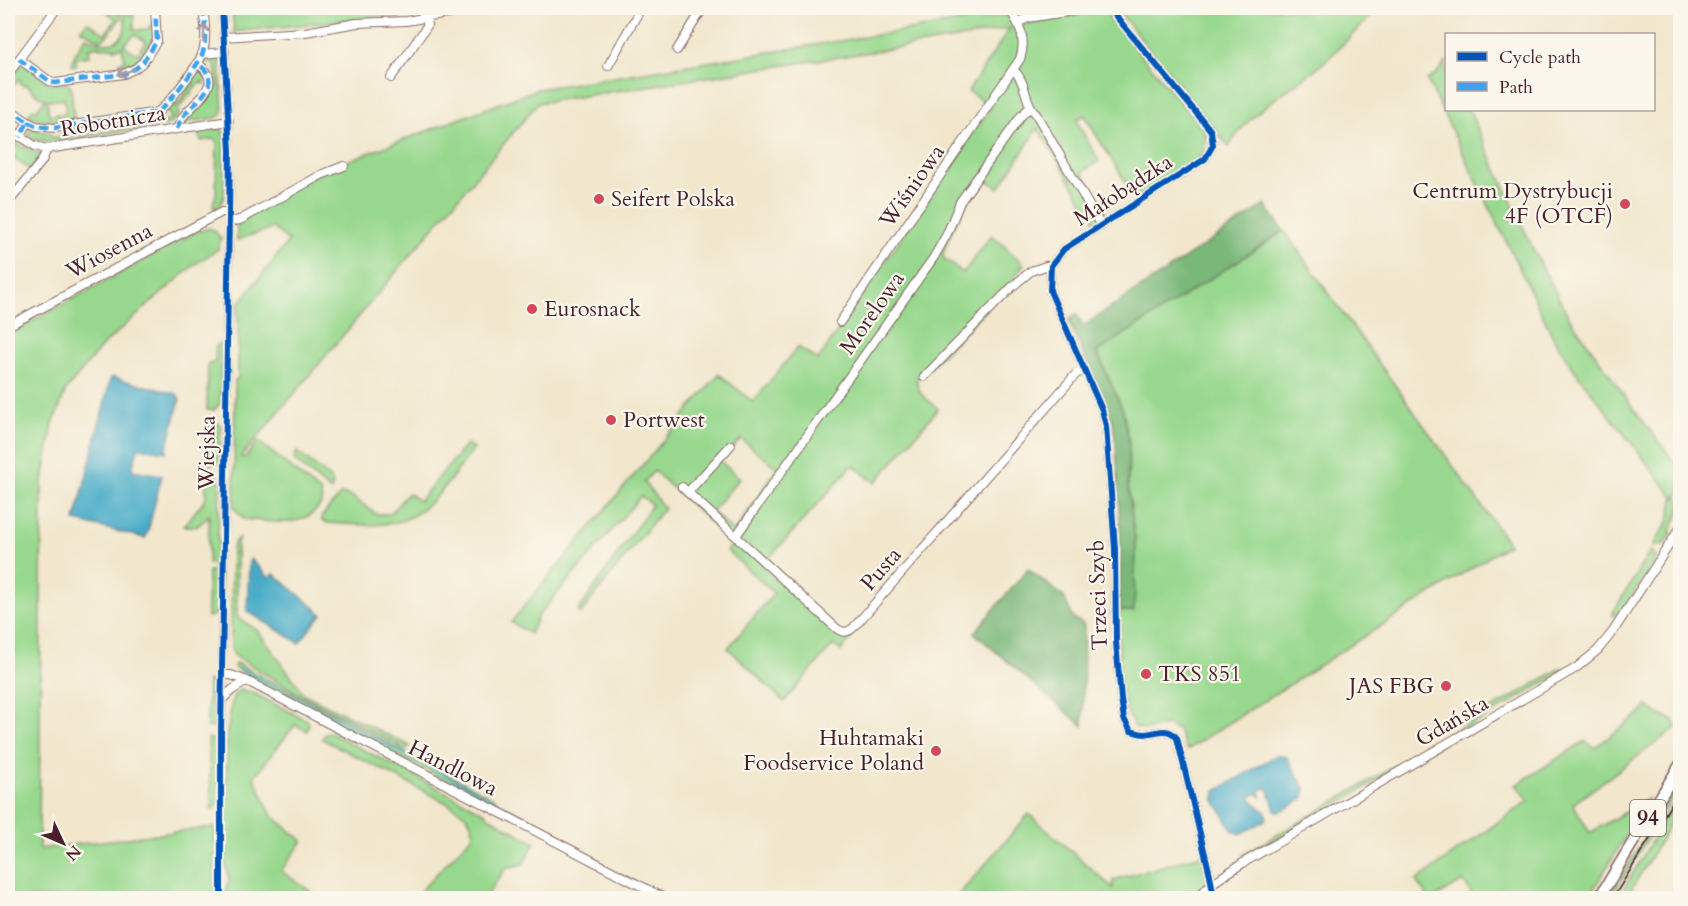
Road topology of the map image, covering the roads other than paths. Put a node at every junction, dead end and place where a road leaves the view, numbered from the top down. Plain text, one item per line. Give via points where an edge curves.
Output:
1 (57, 8) edge
2 (155, 8) edge
3 (202, 8) edge
4 (222, 8) edge
5 (483, 8) edge
6 (641, 8) edge
7 (703, 8) edge
8 (1008, 8) edge
9 (1091, 8) edge
10 (1108, 8) edge
11 (428, 19) junction
12 (1019, 22) junction
13 (224, 37) junction
14 (677, 50) dead end
15 (225, 52) junction
16 (202, 54) junction
17 (19, 59) junction
18 (197, 63) junction
19 (608, 66) dead end
20 (1014, 70) junction
21 (8, 74) edge
22 (391, 78) dead end
23 (1030, 107) junction
24 (8, 108) edge
25 (229, 121) junction
26 (28, 123) junction
27 (8, 128) edge
28 (177, 129) junction
29 (20, 137) junction
30 (47, 149) junction
31 (344, 166) dead end
32 (8, 203) edge
33 (229, 217) junction
34 (1101, 226) junction
35 (1051, 266) junction
36 (840, 322) dead end
37 (8, 326) edge
38 (1083, 371) junction
39 (924, 376) dead end
40 (731, 445) dead end
41 (1680, 528) edge
42 (736, 536) junction
43 (223, 675) junction
44 (247, 681) junction
45 (222, 700) junction
46 (1680, 765) edge
47 (1211, 884) junction
48 (221, 898) edge
49 (664, 898) edge
50 (1197, 898) edge
51 (1214, 898) edge
52 (1599, 898) edge

1 - 17 street
2 -> 17 street via 157,40 143,62 124,74 56,83
16 -> 3 street
4 - 13 street, Wiejska
5 - 11 street
6 - 19 street
7 - 14 street
8 - 12 street
9 - 12 street
10 - 34 street, Małobądzka via 1211,131 1214,145 1205,159
11 - 13 street
11 - 22 street
12 - 20 street via 1024,48
13 - 15 street, Wiejska
15 - 16 street
15 - 25 street, Wiejska
16 - 18 street
17 - 21 street
18 - 26 street via 155,113 54,128
18 - 28 street via 206,69 208,89 184,114
20 - 23 street via 1024,84
20 - 36 street, Wiśniowa
23 - 34 street
23 - 42 street, Morelowa via 960,202 943,242 899,308
24 - 26 street
25 - 28 street, Robotnicza
25 - 33 street, Wiejska
26 - 29 street
27 - 29 street, Robotnicza
28 - 30 street, Robotnicza
29 - 30 street, Robotnicza
30 - 32 street
31 - 33 street, Wiosenna via 240,220
33 - 37 street, Wiosenna via 222,212
33 - 43 street, Wiejska
34 - 35 street, Małobądzka via 1064,249
35 - 38 street, Trzeci Szyb via 1050,291
35 - 39 street, Małobądzka via 1031,271 1012,287
38 - 42 street, Pusta via 1076,374 848,632 835,627
38 - 47 street, Trzeci Szyb via 1106,426 1116,549 1116,642 1124,719 1131,731 1143,734 1165,730 1177,738
40 - 42 street, Pusta via 685,490
41 - 47 street, Gdańska via 1614,630 1576,668
43 - 44 street, Handlowa
43 - 45 street, Wiejska
44 - 45 street
44 - 49 street, Handlowa
45 - 48 street, Wiejska
46 - 52 main road, 94
47 - 50 street, Gdańska
47 - 51 street

